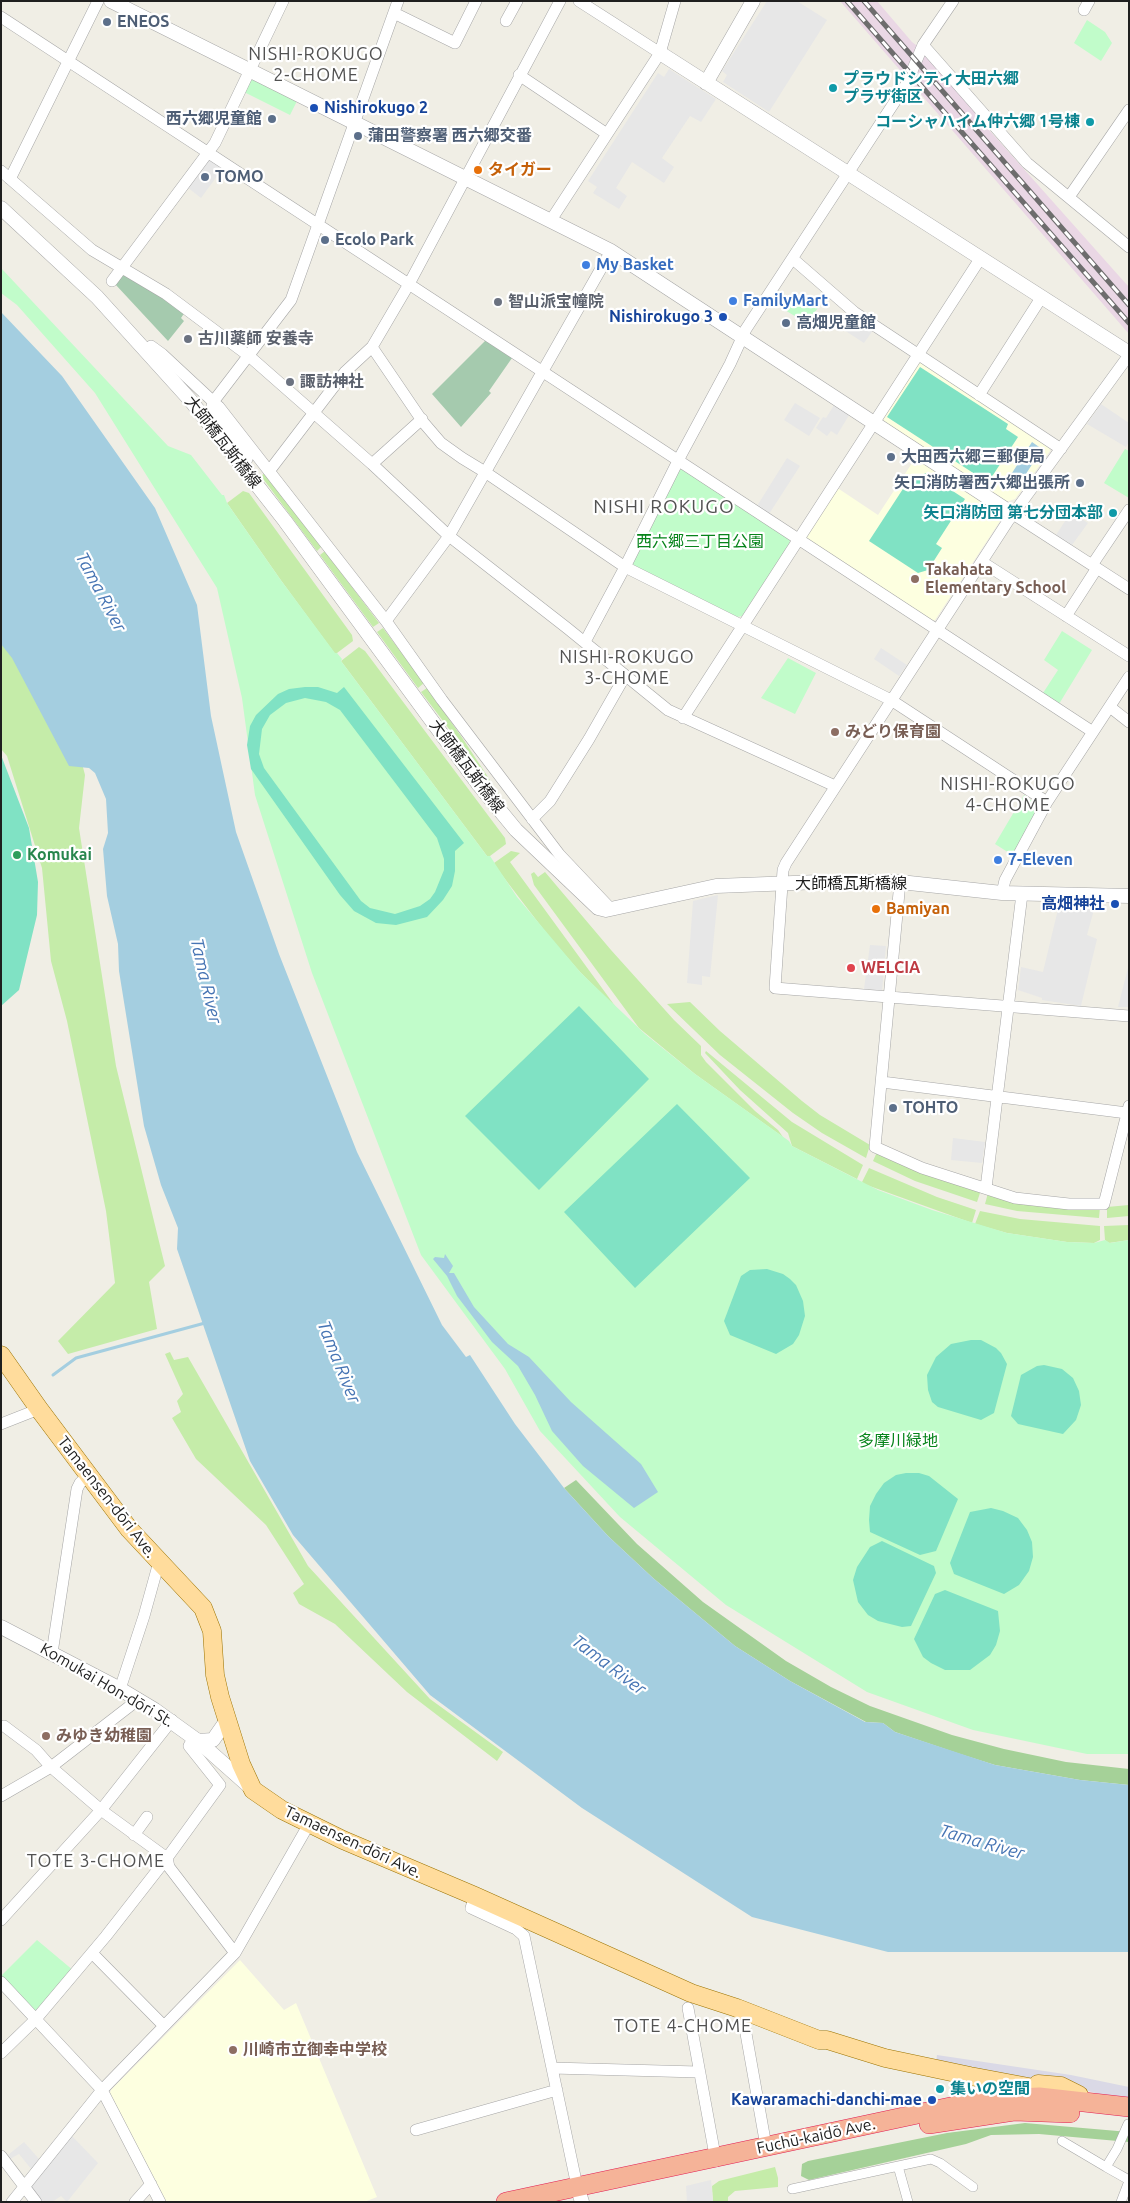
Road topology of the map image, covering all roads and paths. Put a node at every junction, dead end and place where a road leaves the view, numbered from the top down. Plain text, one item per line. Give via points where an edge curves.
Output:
1 (98, 1) edge
2 (111, 1) edge
3 (283, 1) edge
4 (398, 1) edge
5 (476, 1) edge
6 (516, 1) edge
7 (560, 1) edge
8 (579, 1) edge
9 (675, 1) edge
10 (753, 1) edge
11 (953, 1) edge
12 (394, 13) junction
13 (1, 17) edge
14 (506, 20) dead end
15 (923, 45) junction
16 (660, 53) junction
17 (68, 61) junction
18 (250, 71) junction
19 (520, 76) junction
20 (706, 83) junction
21 (1129, 110) edge
22 (353, 123) junction
23 (607, 134) junction
24 (208, 153) junction
25 (848, 174) junction
26 (6, 175) edge
27 (465, 178) junction
28 (1069, 197) junction
29 (1, 208) edge
30 (551, 220) junction
31 (318, 225) junction
32 (1129, 247) edge
33 (612, 251) junction
34 (793, 259) junction
35 (980, 259) junction
36 (121, 268) junction
37 (112, 281) dead end
38 (409, 284) junction
39 (1041, 298) junction
40 (743, 337) junction
41 (372, 347) junction
42 (145, 350) junction
43 (1129, 354) edge
44 (918, 355) junction
45 (249, 356) junction
46 (542, 372) junction
47 (979, 395) junction
48 (213, 402) junction
49 (315, 413) junction
50 (422, 420) junction
51 (874, 423) junction
52 (1061, 449) junction
53 (678, 461) junction
54 (372, 464) junction
55 (243, 467) junction
56 (270, 470) junction
57 (486, 472) junction
58 (1129, 510) edge
59 (1013, 514) junction
60 (449, 536) junction
61 (798, 538) junction
62 (982, 562) junction
63 (625, 566) junction
64 (1095, 566) junction
65 (1129, 589) edge
66 (1066, 616) junction
67 (386, 621) junction
68 (742, 625) junction
69 (937, 631) junction
70 (583, 641) junction
71 (1129, 656) edge
72 (625, 676) junction
73 (1129, 677) edge
74 (891, 700) junction
75 (1110, 707) junction
76 (683, 718) junction
77 (1129, 722) edge
78 (1093, 732) junction
79 (835, 786) junction
80 (1047, 802) junction
81 (532, 819) junction
82 (900, 882) junction
83 (783, 884) junction
84 (1002, 893) junction
85 (1022, 894) junction
86 (1129, 896) edge
87 (611, 909) junction
88 (889, 998) junction
89 (1008, 1008) junction
90 (1129, 1016) edge
91 (882, 1082) junction
92 (998, 1097) junction
93 (1128, 1109) edge
94 (986, 1188) junction
95 (1, 1355) edge
96 (39, 1409) junction
97 (1, 1424) edge
98 (88, 1476) junction
99 (159, 1562) junction
100 (1, 1627) edge
101 (52, 1653) junction
102 (120, 1689) junction
103 (139, 1700) junction
104 (172, 1720) junction
105 (227, 1720) junction
106 (4, 1726) dead end
107 (196, 1739) junction
108 (50, 1767) junction
109 (253, 1790) junction
110 (1, 1796) edge
111 (101, 1810) junction
112 (147, 1817) dead end
113 (309, 1824) junction
114 (134, 1835) junction
115 (167, 1858) junction
116 (474, 1896) junction
117 (1, 1920) edge
118 (92, 1953) junction
119 (235, 1953) junction
120 (1, 1982) edge
121 (688, 2008) dead end
122 (36, 2019) junction
123 (164, 2026) junction
124 (745, 2028) dead end
125 (819, 2040) junction
126 (1, 2053) edge
127 (552, 2068) junction
128 (698, 2072) junction
129 (102, 2090) junction
130 (557, 2090) junction
131 (1025, 2092) junction
132 (1129, 2107) edge
133 (1103, 2109) junction
134 (1129, 2116) edge
135 (1128, 2124) edge
136 (416, 2130) dead end
137 (1062, 2141) dead end
138 (777, 2148) junction
139 (1, 2156) edge
140 (716, 2162) junction
141 (898, 2166) junction
142 (1106, 2166) junction
143 (1129, 2180) edge
144 (151, 2184) junction
145 (25, 2186) junction
146 (972, 2187) dead end
147 (792, 2189) dead end
148 (579, 2194) edge
149 (12, 2202) edge
150 (36, 2202) edge
151 (135, 2202) edge
152 (160, 2202) edge
153 (506, 2202) edge
154 (550, 2202) edge
155 (908, 2202) edge
156 (1121, 2202) edge

1 - 17 street
2 - 18 street
3 - 18 street
4 - 12 street
5 - 12 street via 455,43
6 - 14 street
7 - 19 street
8 - 16 street
9 - 16 street
10 - 20 street
11 - 15 street
12 - 22 street
13 - 17 street
15 - 25 street via 907,84
15 - 28 street via 1027,163
16 - 20 street
16 - 23 street
17 - 24 street
17 - 26 street
18 - 22 street
18 - 24 street
19 - 23 street
19 - 27 street
20 - 25 street
21 - 28 street
22 - 27 street
22 - 31 street
23 - 30 street
24 - 31 street
24 - 36 street
25 - 34 street
25 - 35 street
26 - 36 street via 92,250
27 - 30 street
27 - 38 street
28 - 32 street
29 - 42 street, 大師橋瓦斯橋線 via 97,297
30 - 33 street
31 - 38 street
31 - 45 street via 291,300
33 - 40 street
33 - 46 street
34 - 40 street
34 - 44 street via 854,312
35 - 39 street
35 - 44 street
36 - 37 street
36 - 45 street via 166,294
38 - 41 street
38 - 46 street
39 - 43 street
39 - 47 street
40 - 51 street
40 - 53 street
41 - 49 street via 345,372
41 - 50 street
42 - 48 street via 151,346 162,354
42 - 55 street, 大師橋瓦斯橋線 via 191,401
43 - 52 street
44 - 47 street
44 - 51 street
45 - 48 street
45 - 49 street
46 - 53 street
46 - 57 street
47 - 52 street
48 - 55 street via 212,407 247,459
48 - 56 street
49 - 54 street
49 - 56 street
50 - 54 street
50 - 57 street via 441,443
51 - 59 street
51 - 61 street
52 - 59 street
53 - 61 street
53 - 63 street
54 - 60 street
55 - 87 street, 大師橋瓦斯橋線 via 479,785 516,830 591,902 603,910
56 - 67 street
57 - 60 street
57 - 63 street
58 - 64 street
59 - 62 street
59 - 64 street
60 - 67 street
60 - 70 street
61 - 68 street
61 - 69 street
62 - 66 street
62 - 69 street
63 - 68 street
63 - 70 street
64 - 65 street
64 - 66 street
66 - 71 street
67 - 81 street
68 - 74 street
68 - 76 street
69 - 74 street
69 - 78 street
70 - 72 street
72 - 76 street
72 - 81 street via 550,801
73 - 75 street
74 - 79 street
74 - 80 street
75 - 77 street
75 - 78 street
76 - 79 street
78 - 80 street
79 - 83 street via 786,863
80 - 84 street via 1005,880
81 - 87 street via 581,879
82 - 83 street, 大師橋瓦斯橋線
82 - 84 street, 大師橋瓦斯橋線
82 - 88 street
83 - 87 street, 大師橋瓦斯橋線 via 716,886
83 - 88 street via 775,988
84 - 85 street, 大師橋瓦斯橋線
85 - 86 street, 大師橋瓦斯橋線
85 - 89 street
88 - 89 street
88 - 91 street
89 - 90 street
89 - 92 street
91 - 92 street
91 - 94 street via 875,1147 922,1168
92 - 93 street
92 - 94 street
93 - 94 street via 1104,1204 1026,1200
95 - 96 main road, Tamaensen-dōri Ave.
96 - 97 street
96 - 98 main road, Tamaensen-dōri Ave.
98 - 99 main road, Tamaensen-dōri Ave.
98 - 101 street via 77,1488
99 - 102 street
99 - 105 main road, Tamaensen-dōri Ave. via 207,1615 212,1631 215,1675
100 - 101 street, Komukai Hon-dōri St.
101 - 102 street, Komukai Hon-dōri St.
102 - 103 street, Komukai Hon-dōri St.
103 - 104 street, Komukai Hon-dōri St.
103 - 108 street
104 - 107 street, Komukai Hon-dōri St.
104 - 111 street
105 - 107 street via 213,1740
105 - 109 main road, Tamaensen-dōri Ave.
106 - 108 street via 36,1750
107 - 109 street, Komukai Hon-dōri St.
107 - 115 street via 189,1746 220,1785
108 - 110 street
108 - 111 street
109 - 113 main road, Tamaensen-dōri Ave.
111 - 114 street
111 - 117 street
112 - 114 street
113 - 116 main road, Tamaensen-dōri Ave.
113 - 119 street
114 - 115 street
115 - 118 street
115 - 119 street via 169,1867
116 - 125 main road, Tamaensen-dōri Ave. via 661,1981
116 - 127 street via 471,1908 524,1936
118 - 122 street
118 - 123 street
119 - 123 street
120 - 122 street
121 - 128 street
122 - 126 street
122 - 129 street
123 - 129 street
124 - 138 street
125 - 131 main road, Tamaensen-dōri Ave.
125 - 131 main road, Tamaensen-dōri Ave. via 826,2046 867,2057 879,2067 904,2072 917,2069
127 - 128 street
127 - 130 street
128 - 140 street
129 - 144 street
129 - 145 street
130 - 136 street
130 - 148 street
131 - 133 highway, Fuchū-kaidō Ave.
131 - 133 main road via 1036,2083 1061,2086 1090,2098
131 - 138 highway, Fuchū-kaidō Ave. via 971,2102 950,2098 928,2104 913,2115
132 - 133 highway, Fuchū-kaidō Ave.
133 - 134 highway, Fuchū-kaidō Ave.
133 - 138 highway, Fuchū-kaidō Ave. via 1086,2115 1014,2110
135 - 142 street
137 - 142 street
138 - 140 highway, Fuchū-kaidō Ave.
139 - 145 street
140 - 148 highway, Fuchū-kaidō Ave.
141 - 146 street via 931,2159
141 - 147 street
141 - 155 street
142 - 143 street
143 - 156 street
144 - 151 street
144 - 152 street
145 - 149 street
145 - 150 street
148 - 153 highway, Fuchū-kaidō Ave.
148 - 154 highway, Fuchū-kaidō Ave.

